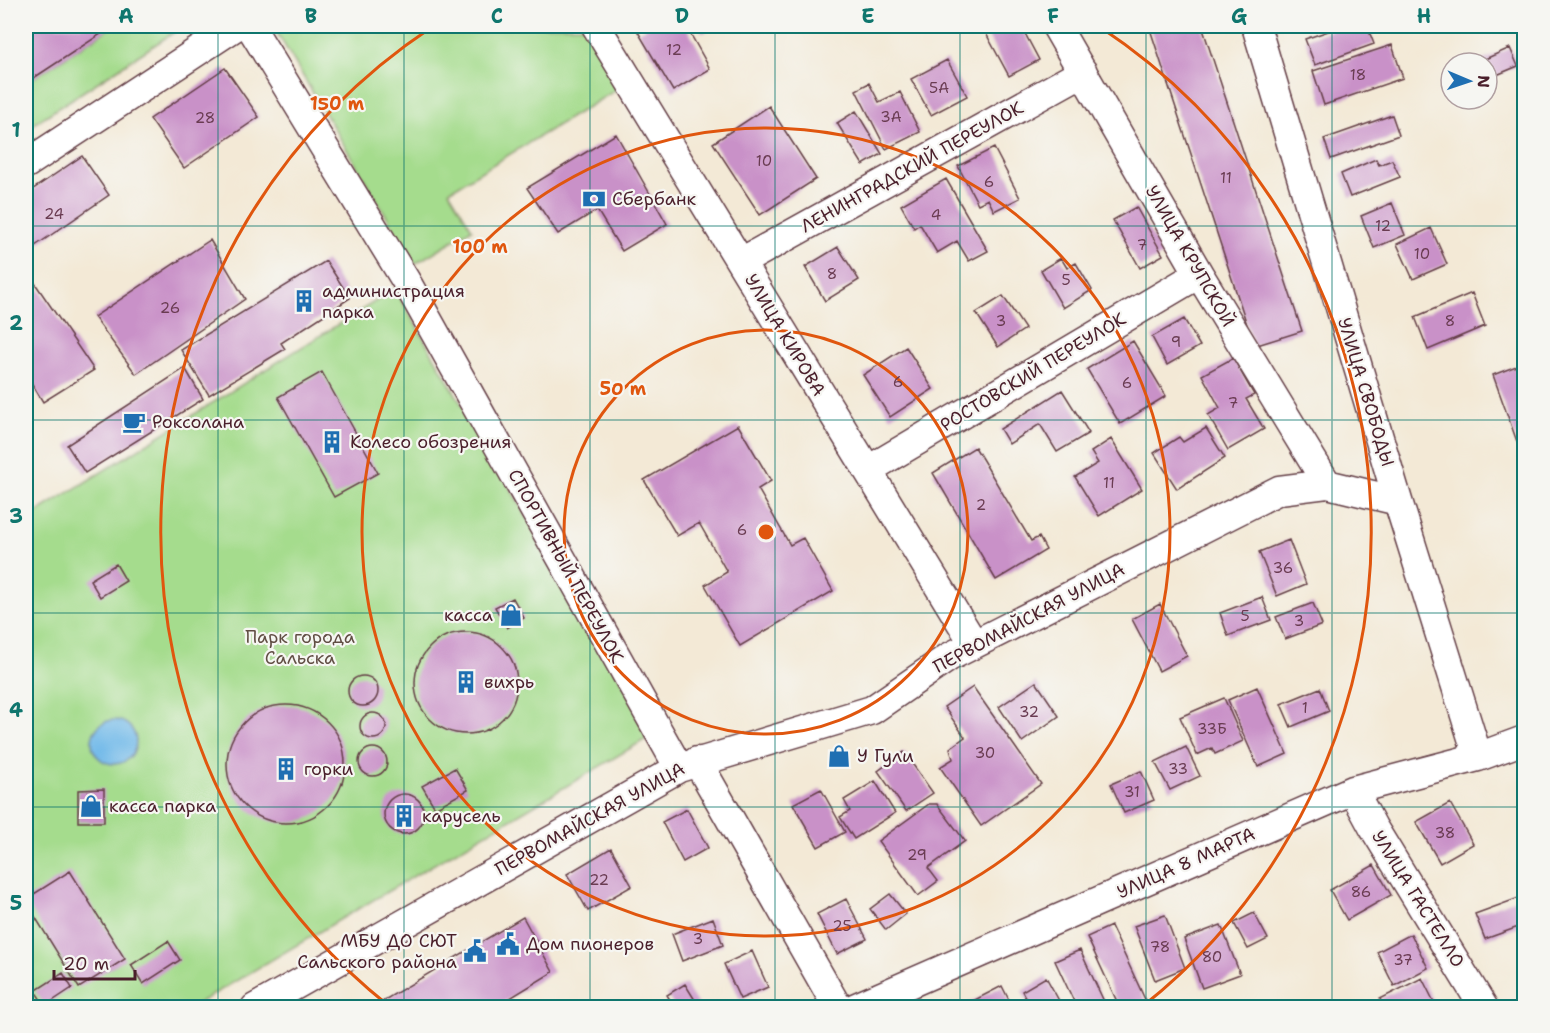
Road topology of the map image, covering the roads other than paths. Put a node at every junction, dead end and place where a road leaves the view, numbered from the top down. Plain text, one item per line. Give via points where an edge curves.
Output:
1 (236, 26) edge
2 (250, 26) edge
3 (596, 26) edge
4 (1056, 26) edge
5 (1256, 26) edge
6 (1083, 72) junction
7 (26, 164) edge
8 (741, 262) junction
9 (1198, 274) junction
10 (868, 470) junction
11 (1327, 484) junction
12 (1398, 501) junction
13 (974, 644) junction
14 (1524, 740) edge
15 (1478, 757) junction
16 (688, 764) junction
17 (1353, 790) junction
18 (255, 1008) edge
19 (838, 1008) edge
20 (854, 1008) edge
21 (1484, 1008) edge

1 - 7 street
2 - 16 street, СПОРТИВНЫЙ ПЕРЕУЛОК via 406,281
3 - 8 street, УЛИЦА КИРОВА
4 - 6 street, УЛИЦА КРУПСКОЙ
5 - 12 street, УЛИЦА СВОБОДЫ
6 - 8 street, ЛЕНИНГРАДСКИЙ ПЕРЕУЛОК
6 - 9 street, УЛИЦА КРУПСКОЙ
8 - 10 street, УЛИЦА КИРОВА
9 - 10 street, РОСТОВСКИЙ ПЕРЕУЛОК
9 - 11 street, УЛИЦА КРУПСКОЙ
10 - 13 street, УЛИЦА КИРОВА
11 - 12 street, ПЕРВОМАЙСКАЯ УЛИЦА
11 - 13 street, ПЕРВОМАЙСКАЯ УЛИЦА via 1279,490
12 - 15 street, УЛИЦА СВОБОДЫ
13 - 16 street, ПЕРВОМАЙСКАЯ УЛИЦА via 872,710
14 - 15 street, УЛИЦА 8 МАРТА
15 - 17 street, УЛИЦА 8 МАРТА
16 - 18 street, ПЕРВОМАЙСКАЯ УЛИЦА
16 - 19 street, СПОРТИВНЫЙ ПЕРЕУЛОК
17 - 20 street, УЛИЦА 8 МАРТА
17 - 21 street, УЛИЦА ГАСТЕЛЛО

